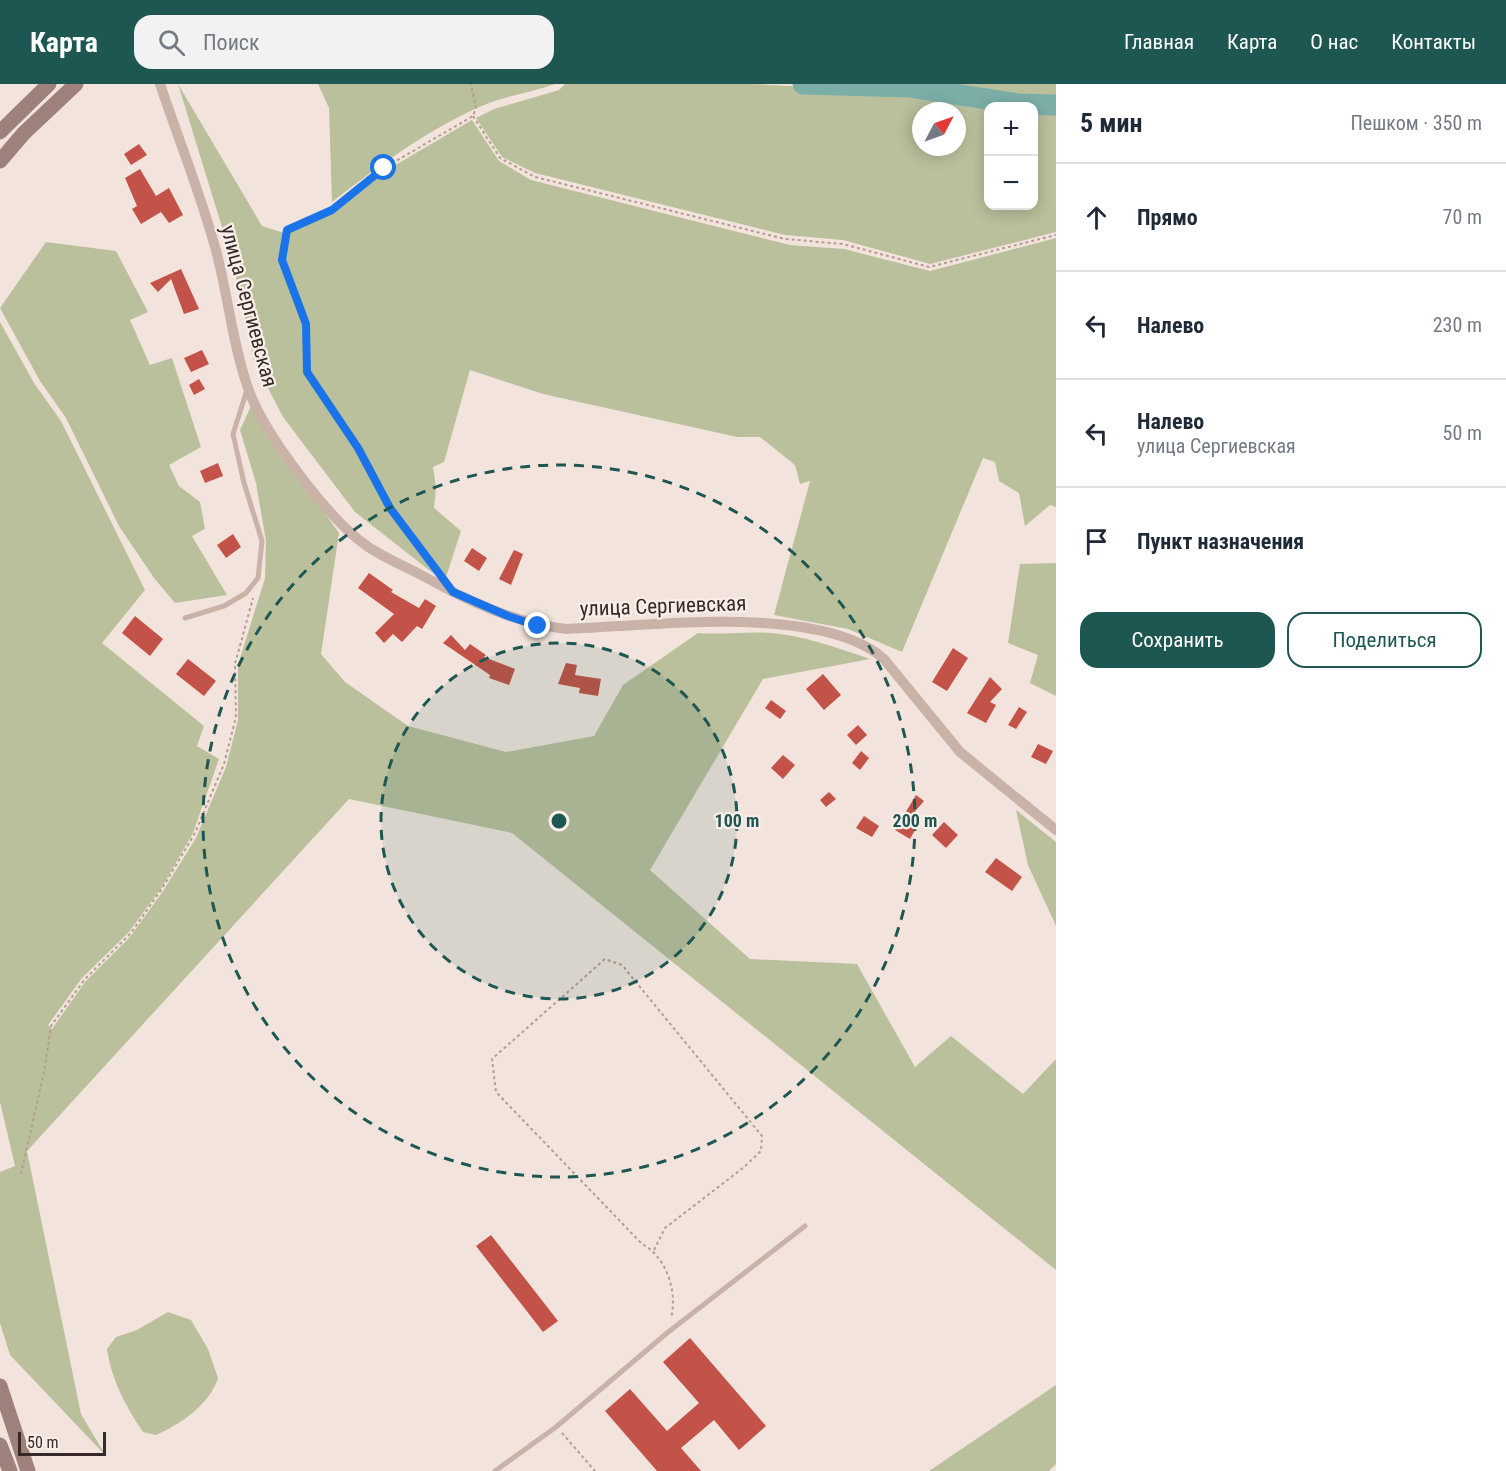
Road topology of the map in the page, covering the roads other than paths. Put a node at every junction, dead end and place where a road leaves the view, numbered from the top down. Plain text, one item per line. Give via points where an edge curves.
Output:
1 (48, 84) edge
2 (76, 84) edge
3 (160, 84) edge
4 (0, 132) edge
5 (0, 161) edge
6 (248, 389) junction
7 (185, 618) dead end
8 (1056, 830) edge
9 (806, 1226) dead end
10 (0, 1386) edge
11 (0, 1445) edge
12 (10, 1471) edge
13 (28, 1471) edge
14 (495, 1471) edge

1 - 4 main road
2 - 5 main road
3 - 6 street, улица Сергиевская via 215,246
6 - 7 lane via 233,434 243,483 262,541 258,578 246,593 224,606
6 - 8 street, улица Сергиевская via 299,472 337,520 367,546 453,592 538,626 566,629 773,623 846,636 870,647 884,659 960,752
9 - 14 lane via 666,1333 556,1427
10 - 13 main road
11 - 12 main road

